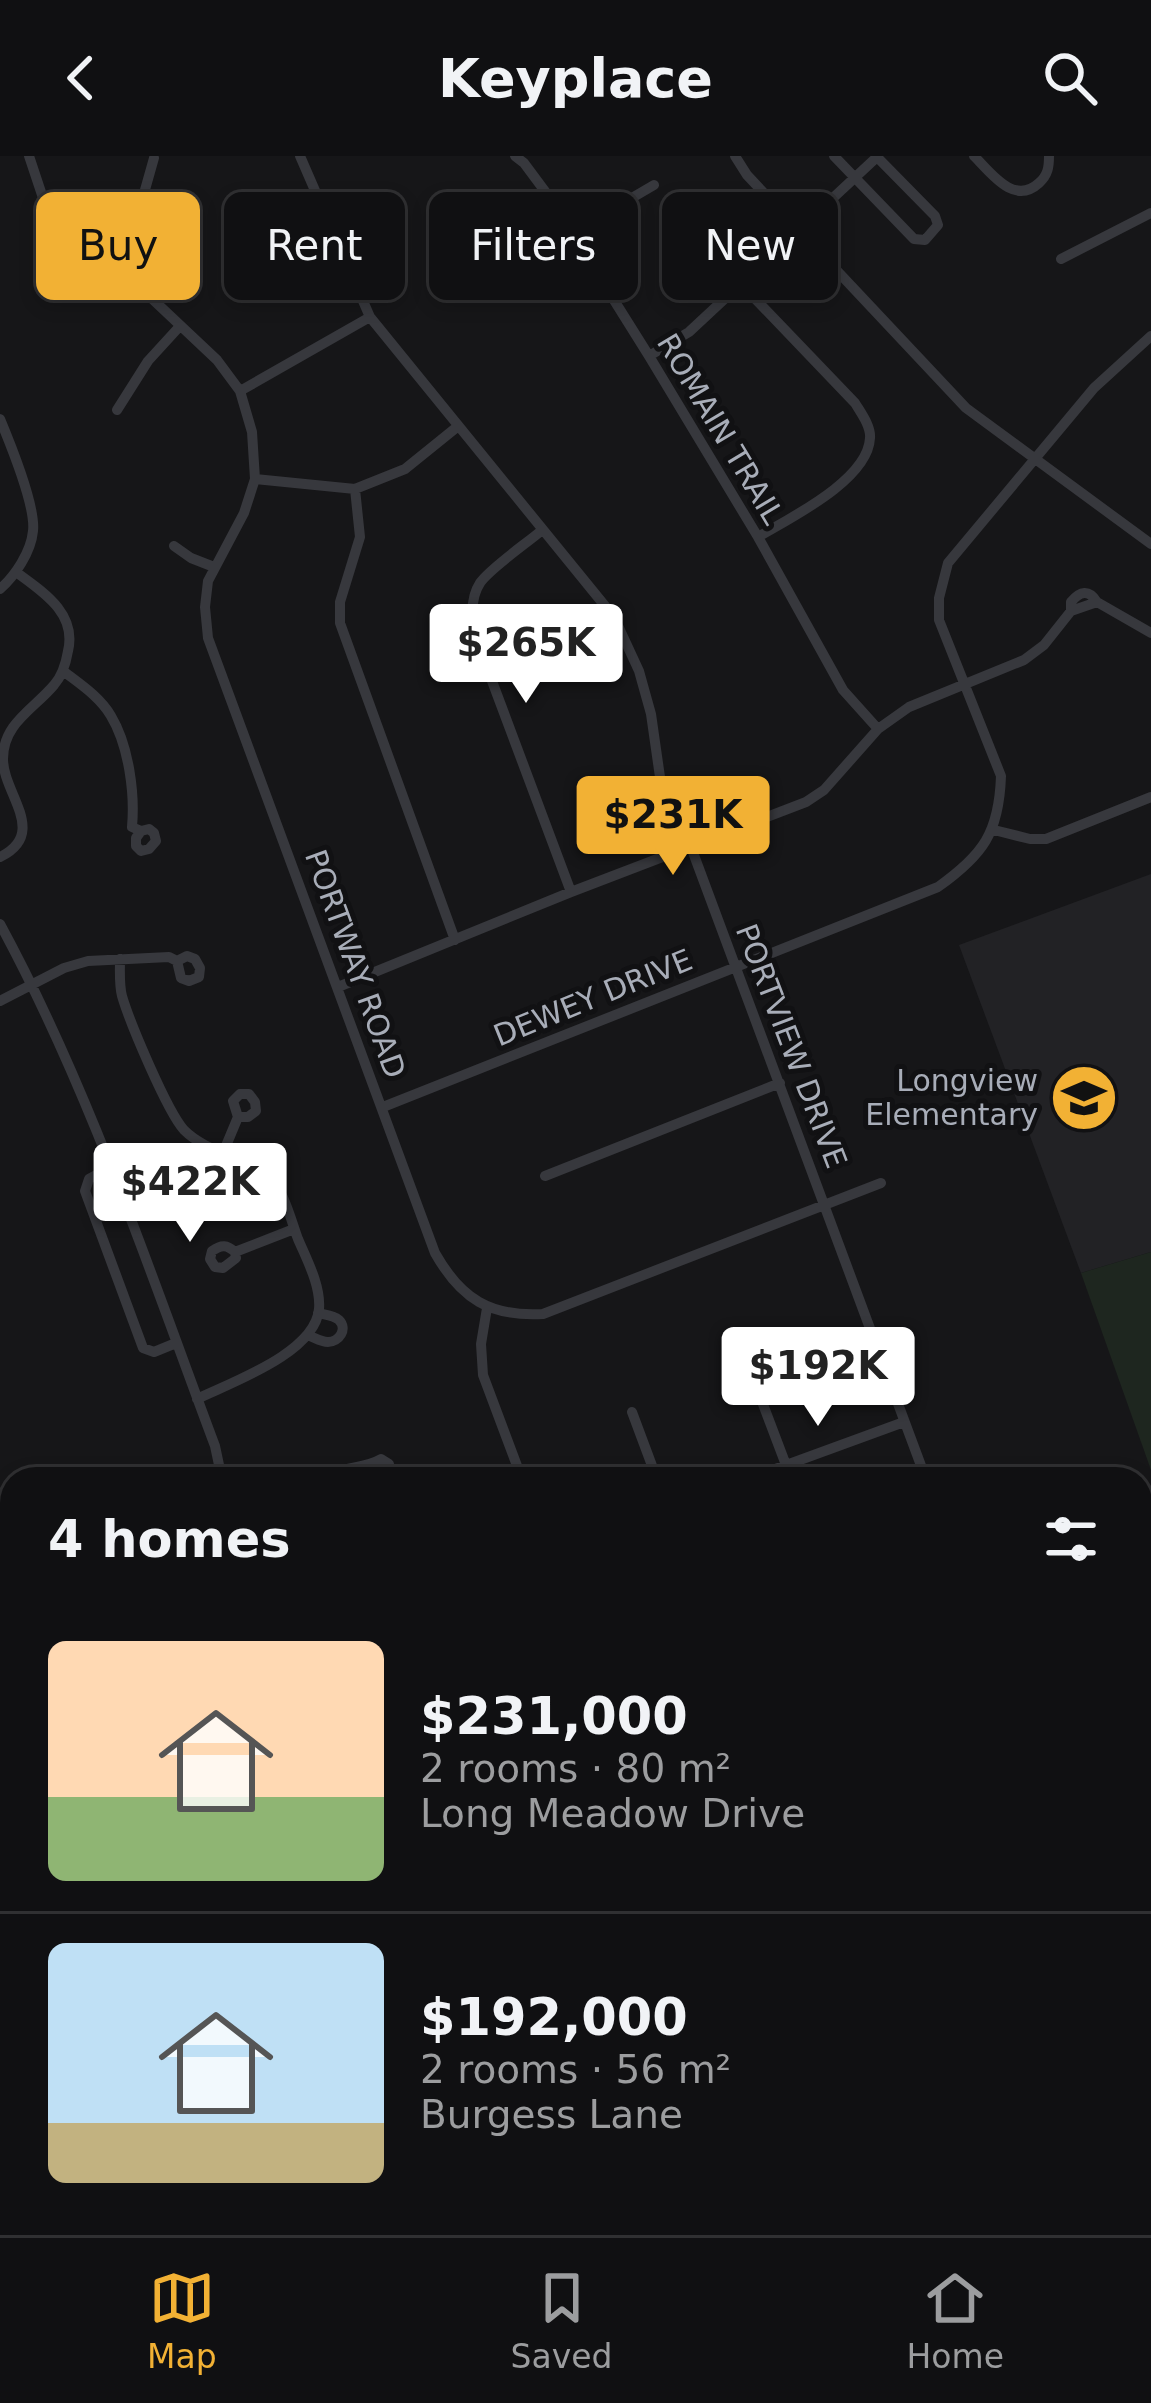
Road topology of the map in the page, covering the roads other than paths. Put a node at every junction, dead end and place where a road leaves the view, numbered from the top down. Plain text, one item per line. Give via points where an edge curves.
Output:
1 (29, 156) edge
2 (300, 156) edge
3 (515, 156) edge
4 (735, 156) edge
5 (834, 156) edge
6 (877, 156) edge
7 (974, 156) edge
8 (1049, 156) edge
9 (154, 158) edge
10 (855, 178) junction
11 (654, 185) dead end
12 (41, 192) edge
13 (144, 192) edge
14 (315, 192) edge
15 (546, 192) edge
16 (762, 192) edge
17 (838, 193) edge
18 (638, 194) edge
19 (1151, 213) edge
20 (1061, 259) dead end
21 (838, 273) edge
22 (152, 300) edge
23 (363, 300) edge
24 (614, 300) edge
25 (725, 300) edge
26 (756, 300) edge
27 (370, 317) junction
28 (180, 326) junction
29 (1151, 336) edge
30 (650, 356) junction
31 (241, 392) junction
32 (117, 410) dead end
33 (0, 419) edge
34 (457, 427) junction
35 (1035, 458) junction
36 (17, 460) junction
37 (0, 468) edge
38 (255, 479) junction
39 (355, 489) junction
40 (542, 531) junction
41 (758, 537) junction
42 (1150, 540) edge
43 (174, 547) dead end
44 (214, 567) junction
45 (16, 572) junction
46 (0, 589) edge
47 (1151, 633) edge
48 (63, 671) junction
49 (964, 686) junction
50 (878, 730) junction
51 (1151, 797) edge
52 (994, 830) junction
53 (141, 831) dead end
54 (691, 847) junction
55 (0, 857) edge
56 (571, 892) junction
57 (0, 925) edge
58 (454, 940) junction
59 (120, 959) junction
60 (177, 961) dead end
61 (734, 967) junction
62 (33, 985) junction
63 (338, 987) junction
64 (0, 1001) edge
65 (780, 1084) junction
66 (382, 1107) junction
67 (238, 1117) dead end
68 (223, 1154) junction
69 (111, 1167) junction
70 (545, 1177) dead end
71 (881, 1183) dead end
72 (826, 1204) junction
73 (295, 1229) junction
74 (236, 1252) dead end
75 (487, 1308) junction
76 (318, 1313) junction
77 (307, 1335) junction
78 (176, 1343) junction
79 (750, 1370) dead end
80 (197, 1399) junction
81 (632, 1412) dead end
82 (904, 1422) junction
83 (786, 1465) junction
84 (370, 1466) joint
85 (219, 1467) edge
86 (361, 1467) edge
87 (388, 1467) edge
88 (518, 1467) edge
89 (653, 1467) edge
90 (781, 1467) edge
91 (921, 1467) edge

1 - 12 street, PORTWAY ROAD
2 - 14 street, PORTVIEW DRIVE
3 - 15 street, ROMAIN TRAIL
4 - 16 street
5 - 10 street
6 - 10 street
6 - 10 street via 935,216 934,232 914,239
7 - 8 street via 1006,188 1022,191 1043,180
9 - 13 street
10 - 17 street
11 - 18 street
19 - 20 street
21 - 35 street via 966,408
22 - 28 street, PORTWAY ROAD
23 - 27 street, PORTVIEW DRIVE
24 - 30 street, ROMAIN TRAIL
25 - 30 street
26 - 41 street via 855,403 871,439 860,464 828,496
27 - 31 street
27 - 34 street, PORTVIEW DRIVE
28 - 31 street, PORTWAY ROAD
28 - 32 street
29 - 35 street
30 - 41 street, ROMAIN TRAIL
31 - 38 street, PORTWAY ROAD
33 - 36 street
34 - 39 street via 405,469
34 - 40 street, PORTVIEW DRIVE
35 - 42 street
35 - 49 street via 948,563 939,620
36 - 37 street
36 - 45 street via 34,529
38 - 39 street
38 - 44 street, PORTWAY ROAD
39 - 58 street via 360,537 340,623
40 - 54 street, PORTVIEW DRIVE via 614,617 639,671 661,784
40 - 56 street via 480,582 472,621
41 - 50 street, ROMAIN TRAIL via 843,690
43 - 44 street
44 - 63 street, PORTWAY ROAD via 208,638
45 - 46 street
45 - 48 street via 62,610 70,646
47 - 49 street via 1097,602 1071,611 1024,660
48 - 53 street via 111,716 130,781 132,827
48 - 55 street via 10,733 4,770 23,820 21,839
49 - 50 street via 909,707
49 - 52 street via 1001,776
50 - 54 street via 806,802
51 - 52 street via 1046,839
52 - 61 street, DEWEY DRIVE via 938,887
54 - 56 street
54 - 61 street, PORTVIEW DRIVE
56 - 58 street
57 - 62 street
58 - 63 street
59 - 60 street
59 - 62 street via 64,968
59 - 68 street via 120,992 172,1114
61 - 65 street, PORTVIEW DRIVE
61 - 66 street, DEWEY DRIVE
62 - 64 street
62 - 69 street
63 - 66 street, PORTWAY ROAD
65 - 70 street
65 - 72 street, PORTVIEW DRIVE
66 - 75 street, PORTWAY ROAD via 435,1253
67 - 68 street
68 - 73 street via 267,1175
69 - 78 street
69 - 78 street via 88,1179 85,1192 101,1236 143,1348
71 - 72 street
72 - 75 street via 543,1314
72 - 82 street, PORTVIEW DRIVE
73 - 74 street
73 - 76 street
75 - 88 street via 483,1375
76 - 77 street
76 - 77 street via 338,1320 343,1332 327,1342
77 - 80 street via 288,1353
78 - 80 street
79 - 83 street
80 - 85 street
81 - 89 street
82 - 83 street
82 - 91 street, PORTVIEW DRIVE
83 - 90 street
84 - 86 street
84 - 87 street via 381,1459

